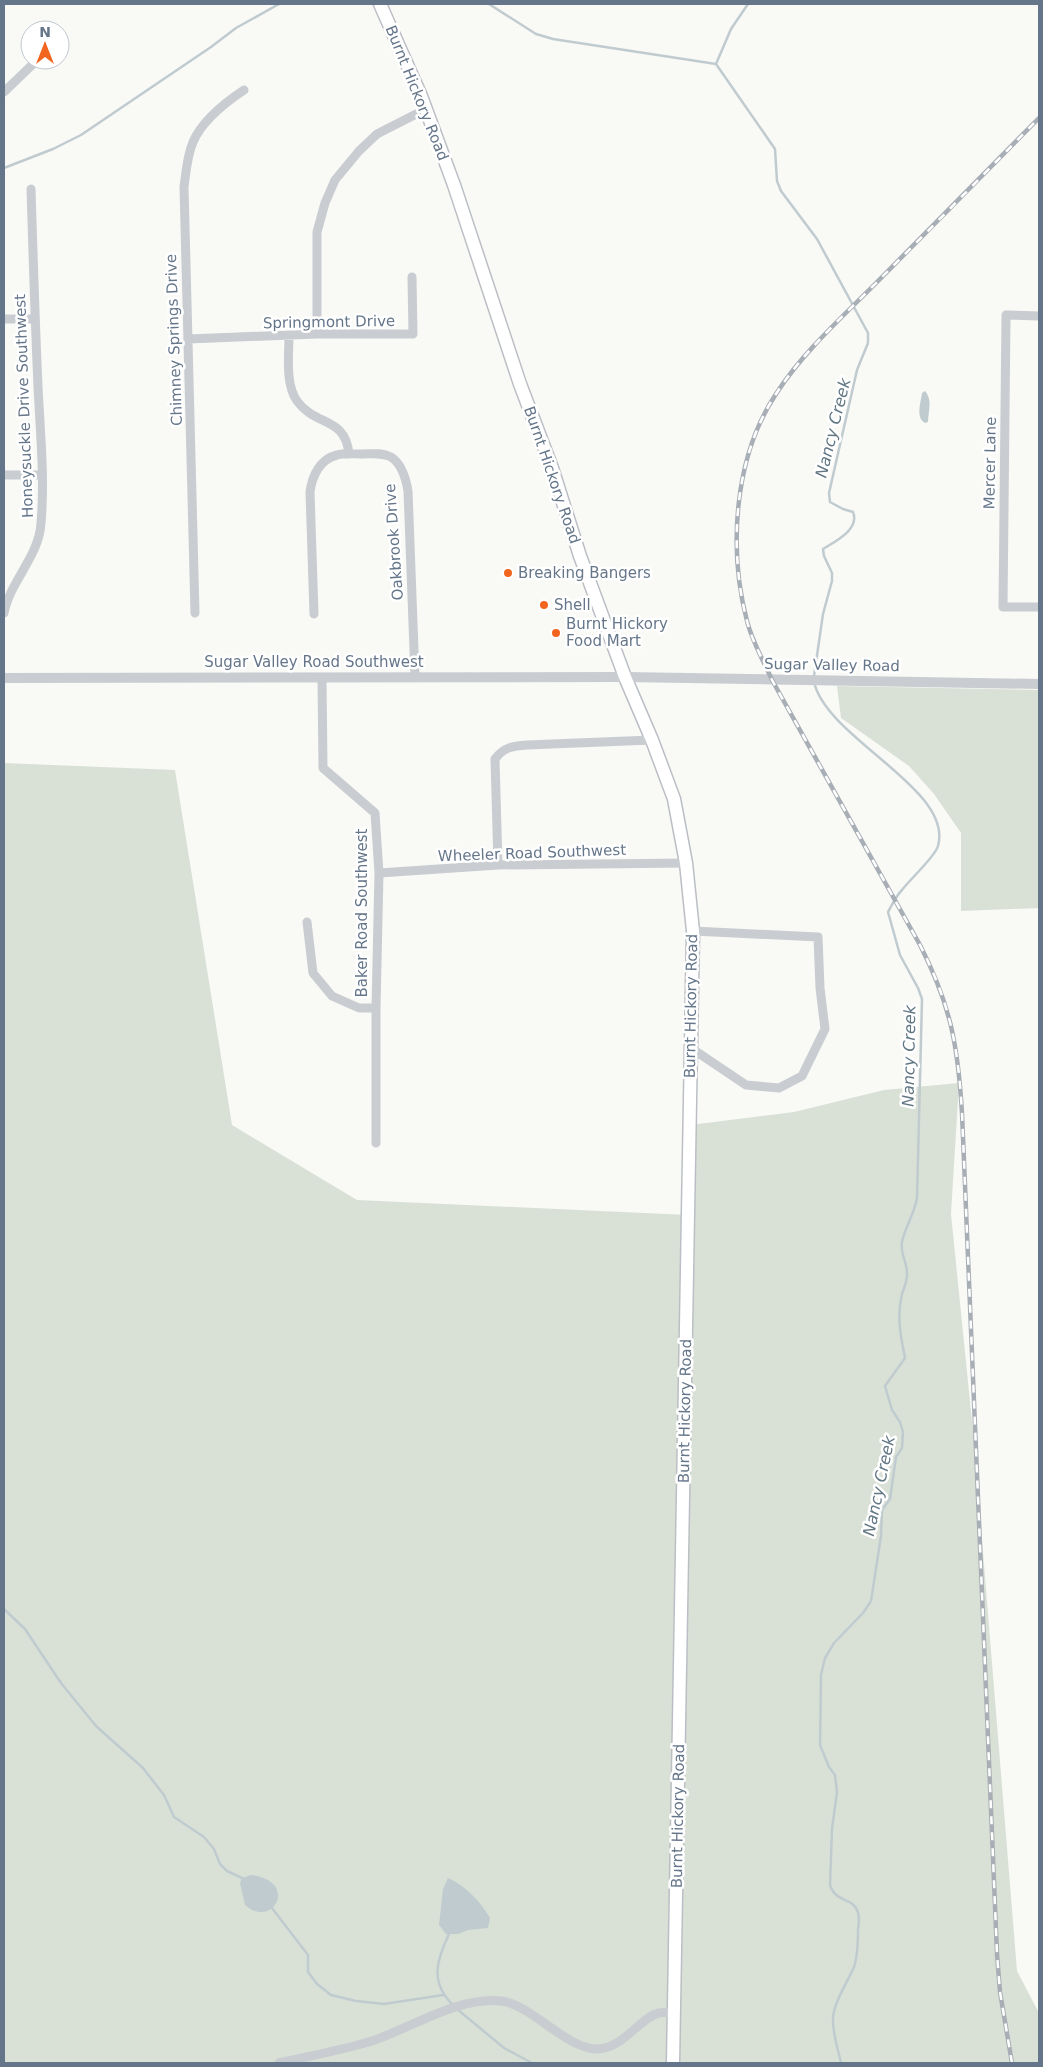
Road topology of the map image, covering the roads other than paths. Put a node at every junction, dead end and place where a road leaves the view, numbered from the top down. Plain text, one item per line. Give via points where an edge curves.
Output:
1 (380, 4) edge
2 (27, 70) edge
3 (244, 90) dead end
4 (4, 92) edge
5 (426, 109) junction
6 (31, 188) dead end
7 (412, 277) dead end
8 (1039, 316) edge
9 (4, 319) edge
10 (35, 319) junction
11 (317, 334) junction
12 (289, 335) junction
13 (188, 339) junction
14 (348, 454) junction
15 (42, 475) junction
16 (4, 476) edge
17 (1039, 607) edge
18 (195, 612) dead end
19 (4, 613) edge
20 (314, 614) dead end
21 (415, 676) junction
22 (625, 677) junction
23 (4, 678) edge
24 (322, 678) junction
25 (1039, 684) edge
26 (652, 740) junction
27 (686, 864) junction
28 (498, 865) junction
29 (379, 873) junction
30 (307, 922) dead end
31 (692, 931) junction
32 (376, 1008) junction
33 (691, 1048) junction
34 (376, 1143) dead end
35 (674, 2013) junction
36 (280, 2063) edge
37 (674, 2063) edge

1 - 5 main road, Burnt Hickory Road
2 - 4 street
3 - 13 street, Chimney Springs Drive via 212,116 194,140 187,164 184,187
5 - 11 street via 377,134 335,180 317,232
5 - 22 main road, Burnt Hickory Road
6 - 10 street, Honeysuckle Drive Southwest
7 - 11 street, Springmont Drive via 413,334
8 - 17 street, Mercer Lane via 1006,315 1002,607
9 - 10 street
10 - 15 street, Honeysuckle Drive Southwest
11 - 12 street, Springmont Drive
12 - 13 street, Springmont Drive
12 - 14 street via 290,378 297,400 308,413 339,429 347,441
13 - 18 street, Chimney Springs Drive
14 - 20 street, Oakbrook Drive via 337,454 328,459 311,480
14 - 21 street, Oakbrook Drive via 380,453 392,458 405,478
15 - 16 street
15 - 19 street, Honeysuckle Drive Southwest via 39,539 13,588
21 - 22 street, Sugar Valley Road Southwest
21 - 24 street, Sugar Valley Road Southwest
22 - 25 street, Sugar Valley Road
22 - 26 main road, Burnt Hickory Road
23 - 24 street, Sugar Valley Road Southwest
24 - 29 street, Baker Road Southwest via 323,768 375,813
26 - 27 main road, Burnt Hickory Road via 674,799
26 - 28 street via 512,746 504,750 495,759
27 - 28 street, Wheeler Road Southwest
27 - 31 main road, Burnt Hickory Road
28 - 29 street, Wheeler Road Southwest
29 - 32 street, Baker Road Southwest
30 - 32 street via 313,973 332,996 359,1008
31 - 33 main road, Burnt Hickory Road
31 - 33 street via 818,937 825,1029 802,1076 779,1088 746,1085
32 - 34 street, Baker Road Southwest
33 - 35 main road, Burnt Hickory Road
35 - 36 street via 659,2013 609,2047 591,2049 503,2000 483,2000 464,2004 372,2040
35 - 37 main road, Burnt Hickory Road

